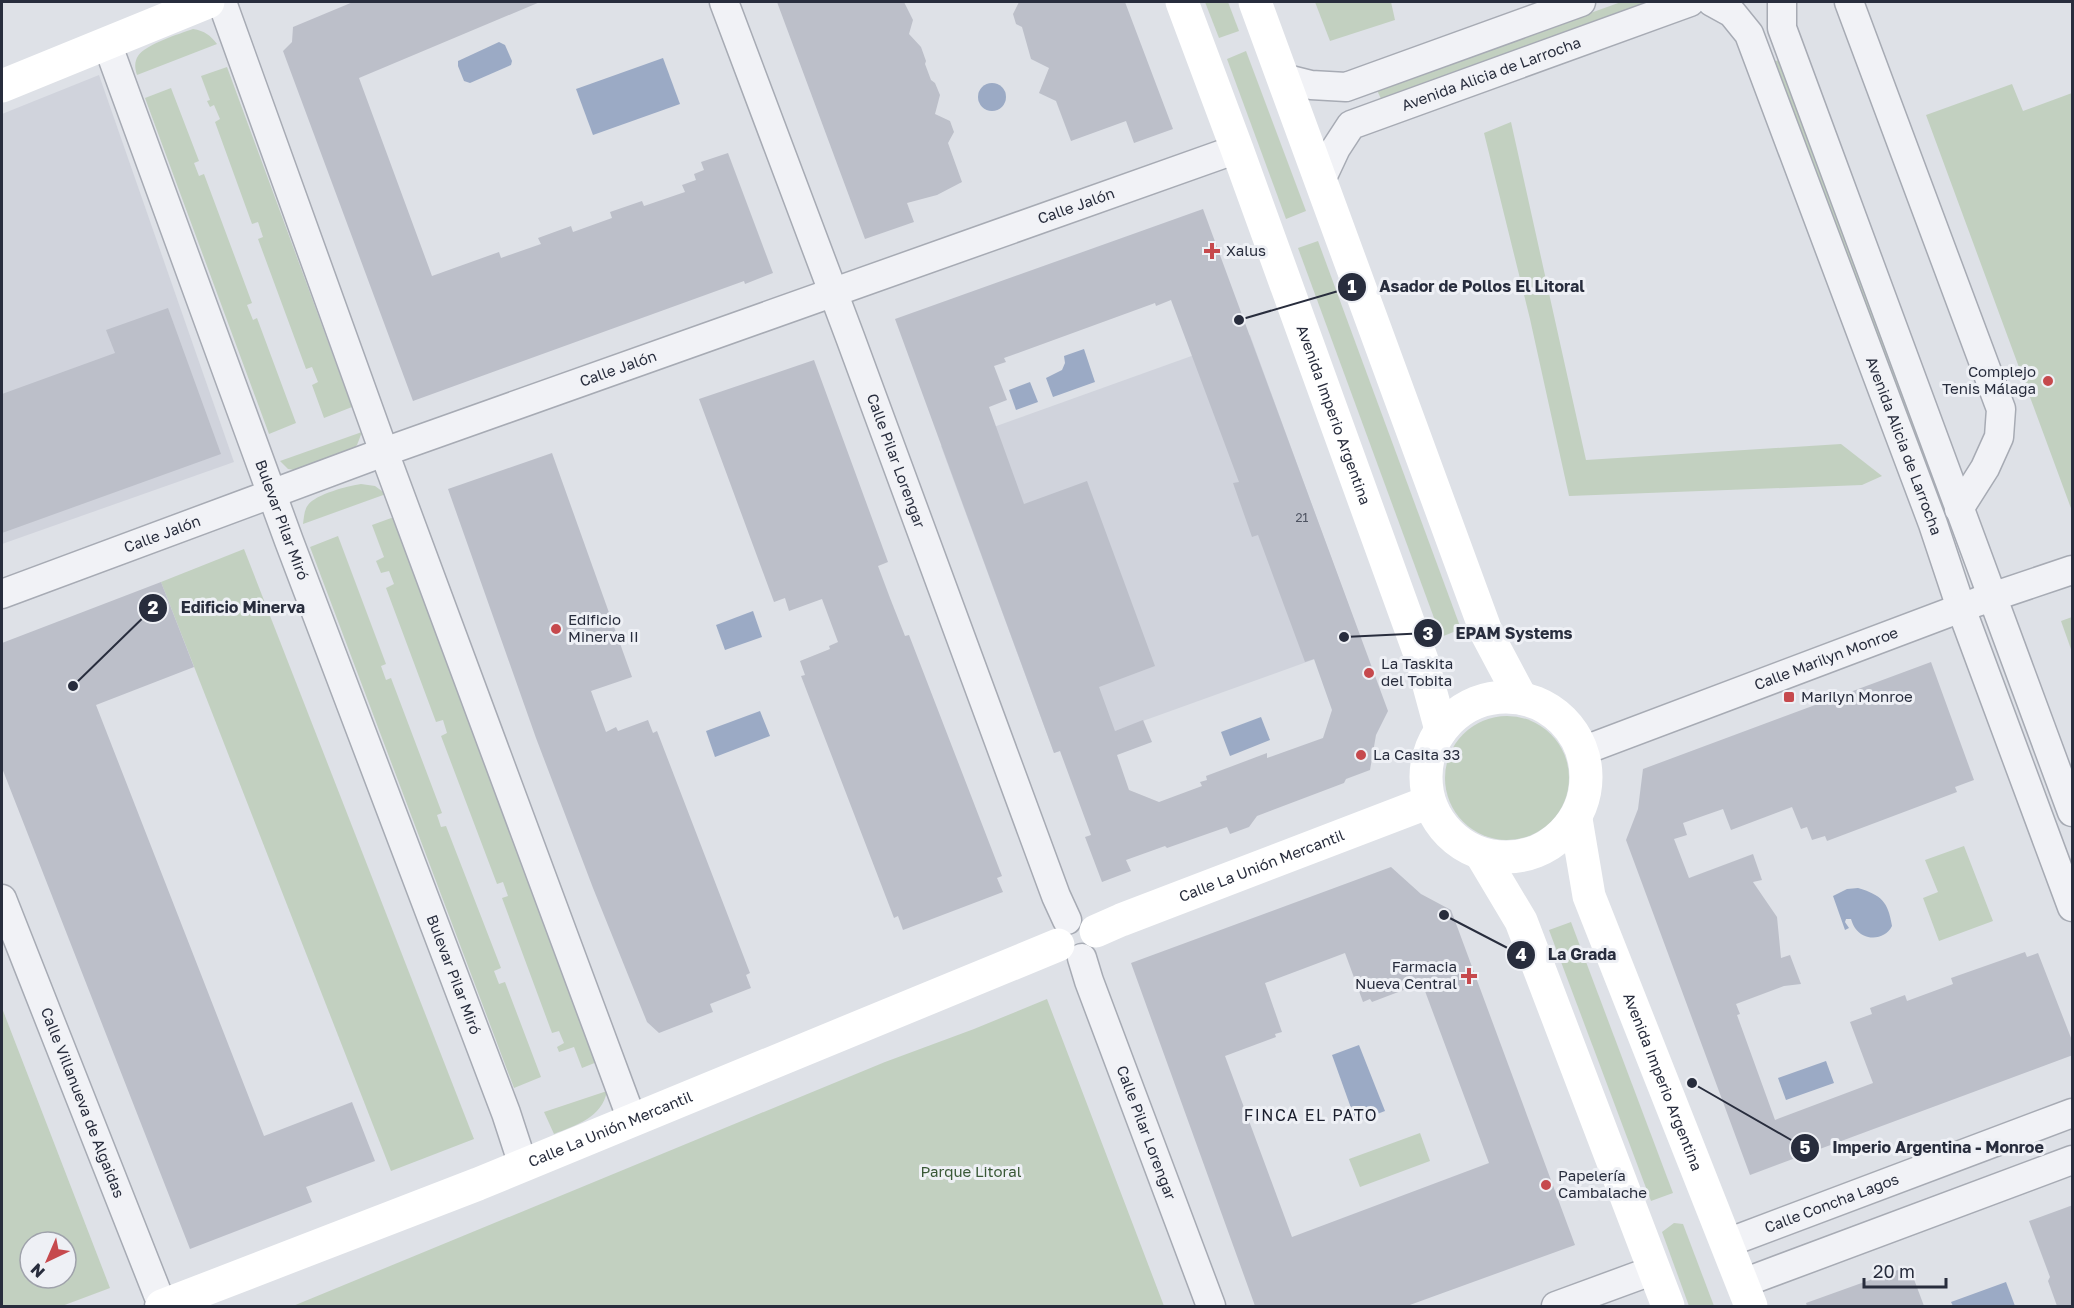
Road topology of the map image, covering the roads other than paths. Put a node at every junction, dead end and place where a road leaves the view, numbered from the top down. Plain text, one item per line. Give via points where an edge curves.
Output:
1 (208, 2) edge
2 (222, 2) edge
3 (724, 2) edge
4 (1182, 2) edge
5 (1255, 2) edge
6 (1581, 2) edge
7 (1690, 2) edge
8 (1712, 2) edge
9 (1782, 2) edge
10 (1849, 2) edge
11 (107, 43) junction
12 (1283, 78) junction
13 (2, 86) edge
14 (1237, 149) junction
15 (1321, 180) junction
16 (833, 293) junction
17 (384, 452) junction
18 (272, 495) junction
19 (1959, 509) junction
20 (2073, 570) edge
21 (2, 594) edge
22 (1993, 597) junction
23 (1960, 608) junction
24 (1521, 698) junction
25 (1441, 730) junction
26 (1582, 751) junction
27 (1429, 802) junction
28 (2073, 812) edge
29 (1576, 819) junction
30 (1481, 854) junction
31 (2, 899) edge
32 (2073, 907) edge
33 (1076, 938) junction
34 (2073, 1113) edge
35 (632, 1119) junction
36 (2073, 1160) edge
37 (523, 1165) junction
38 (1727, 1243) junction
39 (1654, 1270) junction
40 (1747, 1295) edge
41 (161, 1306) edge
42 (1211, 1306) edge
43 (1556, 1306) edge
44 (1668, 1306) edge

1 - 11 street
2 - 17 street
3 - 16 street, Calle Pilar Lorengar
4 - 14 street, Avenida Imperio Argentina
5 - 12 street
6 - 12 street via 1347,87 1311,85
7 - 15 street, Avenida Alicia de Larrocha via 1351,126
8 - 23 street, Avenida Alicia de Larrocha via 1732,14 1749,34 1933,524
9 - 19 street, Avenida Alicia de Larrocha via 1782,28
10 - 19 street, Avenida Alicia de Larrocha via 2001,409 2000,436
11 - 13 street
11 - 18 street, Bulevar Pilar Miró
12 - 15 street
14 - 16 street, Calle Jalón
14 - 25 street, Avenida Imperio Argentina via 1422,660
15 - 24 street via 1487,634
16 - 17 street, Calle Jalón
16 - 33 street, Calle Pilar Lorengar via 1052,885
17 - 18 street, Calle Jalón
17 - 35 street
18 - 21 street, Calle Jalón
18 - 37 street, Bulevar Pilar Miró
19 - 22 street, Avenida Alicia de Larrocha
20 - 22 street, Calle Marilyn Monroe
22 - 23 street, Calle Marilyn Monroe
22 - 28 street, Avenida Alicia de Larrocha
23 - 26 street, Calle Marilyn Monroe
23 - 32 street, Avenida Alicia de Larrocha
24 - 25 street via 1491,698 1463,709
24 - 26 street via 1547,708 1569,726
25 - 27 street via 1427,768
26 - 29 street via 1587,774 1585,797
27 - 30 street via 1449,834
27 - 33 street, Calle La Unión Mercantil
29 - 30 street via 1551,845 1517,858
29 - 38 street, Avenida Imperio Argentina via 1589,896
30 - 39 street via 1521,921
31 - 41 street, Calle Villanueva de Algaidas
33 - 35 street, Calle La Unión Mercantil
33 - 42 street, Calle Pilar Lorengar
34 - 38 street, Calle Concha Lagos
35 - 37 street, Calle La Unión Mercantil
36 - 40 street
37 - 41 street, Calle La Unión Mercantil
38 - 40 street, Avenida Imperio Argentina
39 - 43 street
39 - 44 street

